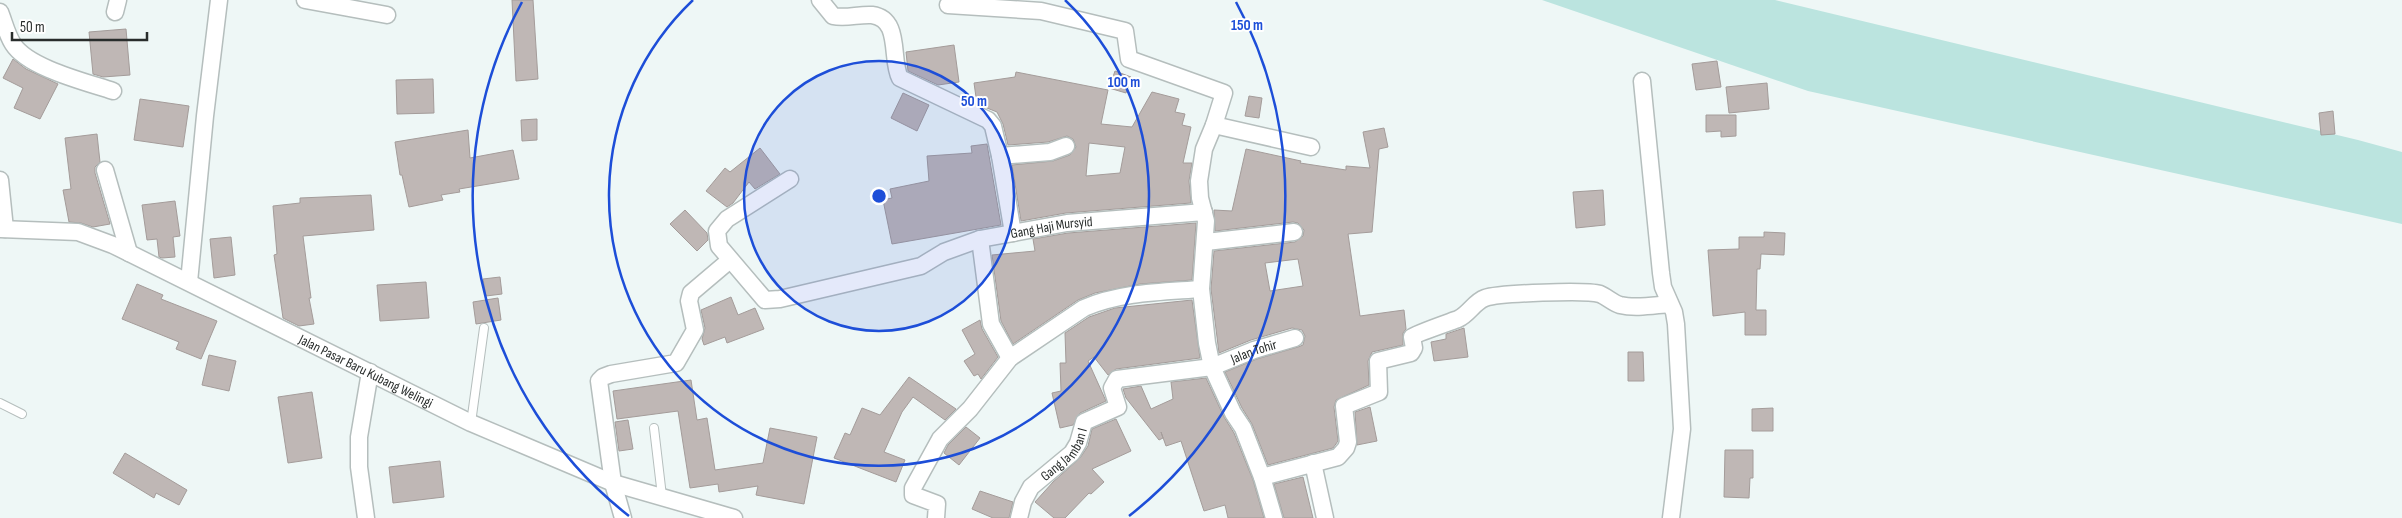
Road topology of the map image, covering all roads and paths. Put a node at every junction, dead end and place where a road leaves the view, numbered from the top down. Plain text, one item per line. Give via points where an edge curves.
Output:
1 (219, 0) edge
2 (305, 0) edge
3 (820, 0) edge
4 (948, 5) dead end
5 (0, 12) edge
6 (387, 15) dead end
7 (1642, 81) dead end
8 (112, 92) dead end
9 (1214, 125) junction
10 (1066, 146) dead end
11 (1311, 147) dead end
12 (1000, 156) junction
13 (105, 170) dead end
14 (790, 179) dead end
15 (0, 180) edge
16 (1204, 212) junction
17 (3, 229) edge
18 (1294, 232) dead end
19 (1013, 234) junction
20 (980, 239) junction
21 (1206, 242) junction
22 (129, 253) junction
23 (730, 260) junction
24 (189, 282) junction
25 (1201, 289) junction
26 (1670, 304) junction
27 (484, 328) dead end
28 (1295, 338) dead end
29 (1010, 358) junction
30 (1212, 367) junction
31 (370, 372) junction
32 (0, 402) edge
33 (22, 414) dead end
34 (471, 423) junction
35 (654, 428) dead end
36 (1313, 463) junction
37 (1262, 477) junction
38 (613, 483) junction
39 (662, 496) junction
40 (366, 518) edge
41 (623, 518) edge
42 (734, 518) edge
43 (936, 518) edge
44 (1019, 518) edge
45 (1274, 518) edge
46 (1325, 518) edge
47 (1671, 518) edge

1 - 24 street
2 - 6 street
3 - 12 street via 833,16 870,15 882,20 892,33 900,78 988,120 993,126
4 - 9 street via 1050,13 1125,31 1129,59 1224,93
5 - 8 street via 13,44 22,54 34,62
7 - 26 street via 1661,273
9 - 11 street
9 - 16 street via 1204,149 1199,181
10 - 12 street via 1050,152
12 - 19 street
13 - 22 street
14 - 23 street, Gang Haji Mursyid via 727,219 717,231 719,246
15 - 17 street
16 - 19 street, Gang Haji Mursyid via 1101,219
16 - 21 street
17 - 22 street, Jalan Pasar Baru Kubang Welingi via 78,232
18 - 21 street
19 - 20 street, Gang Haji Mursyid
20 - 23 street, Gang Haji Mursyid via 944,252 921,266 772,301 759,295
20 - 29 street via 991,324
21 - 25 street
22 - 24 street, Jalan Pasar Baru Kubang Welingi
23 - 38 street via 691,293 695,330 676,363 600,378 599,393
24 - 31 street, Jalan Pasar Baru Kubang Welingi
25 - 29 street via 1130,295 1095,303
25 - 30 street
26 - 36 street via 1620,305 1599,294 1584,293 1504,294 1480,300 1462,317 1415,334 1411,353 1378,361 1379,392 1344,406 1346,448 1338,457
26 - 47 street via 1678,347 1682,429
27 - 34 lane
28 - 30 street, Jalan Tohir
29 - 43 street via 970,409 940,439 911,491 916,497 937,504
30 - 37 street via 1243,428
30 - 44 street, Gang Jamban I via 1117,379 1112,388 1118,407 1084,422 1072,453 1026,494
31 - 34 street, Jalan Pasar Baru Kubang Welingi
31 - 40 street via 359,438 359,467
32 - 33 lane
34 - 38 street, Jalan Pasar Baru Kubang Welingi
35 - 39 lane
36 - 37 street
36 - 46 street
37 - 45 street
38 - 39 street, Jalan Pasar Baru Kubang Welingi
38 - 41 street
39 - 42 street, Jalan Pasar Baru Kubang Welingi

